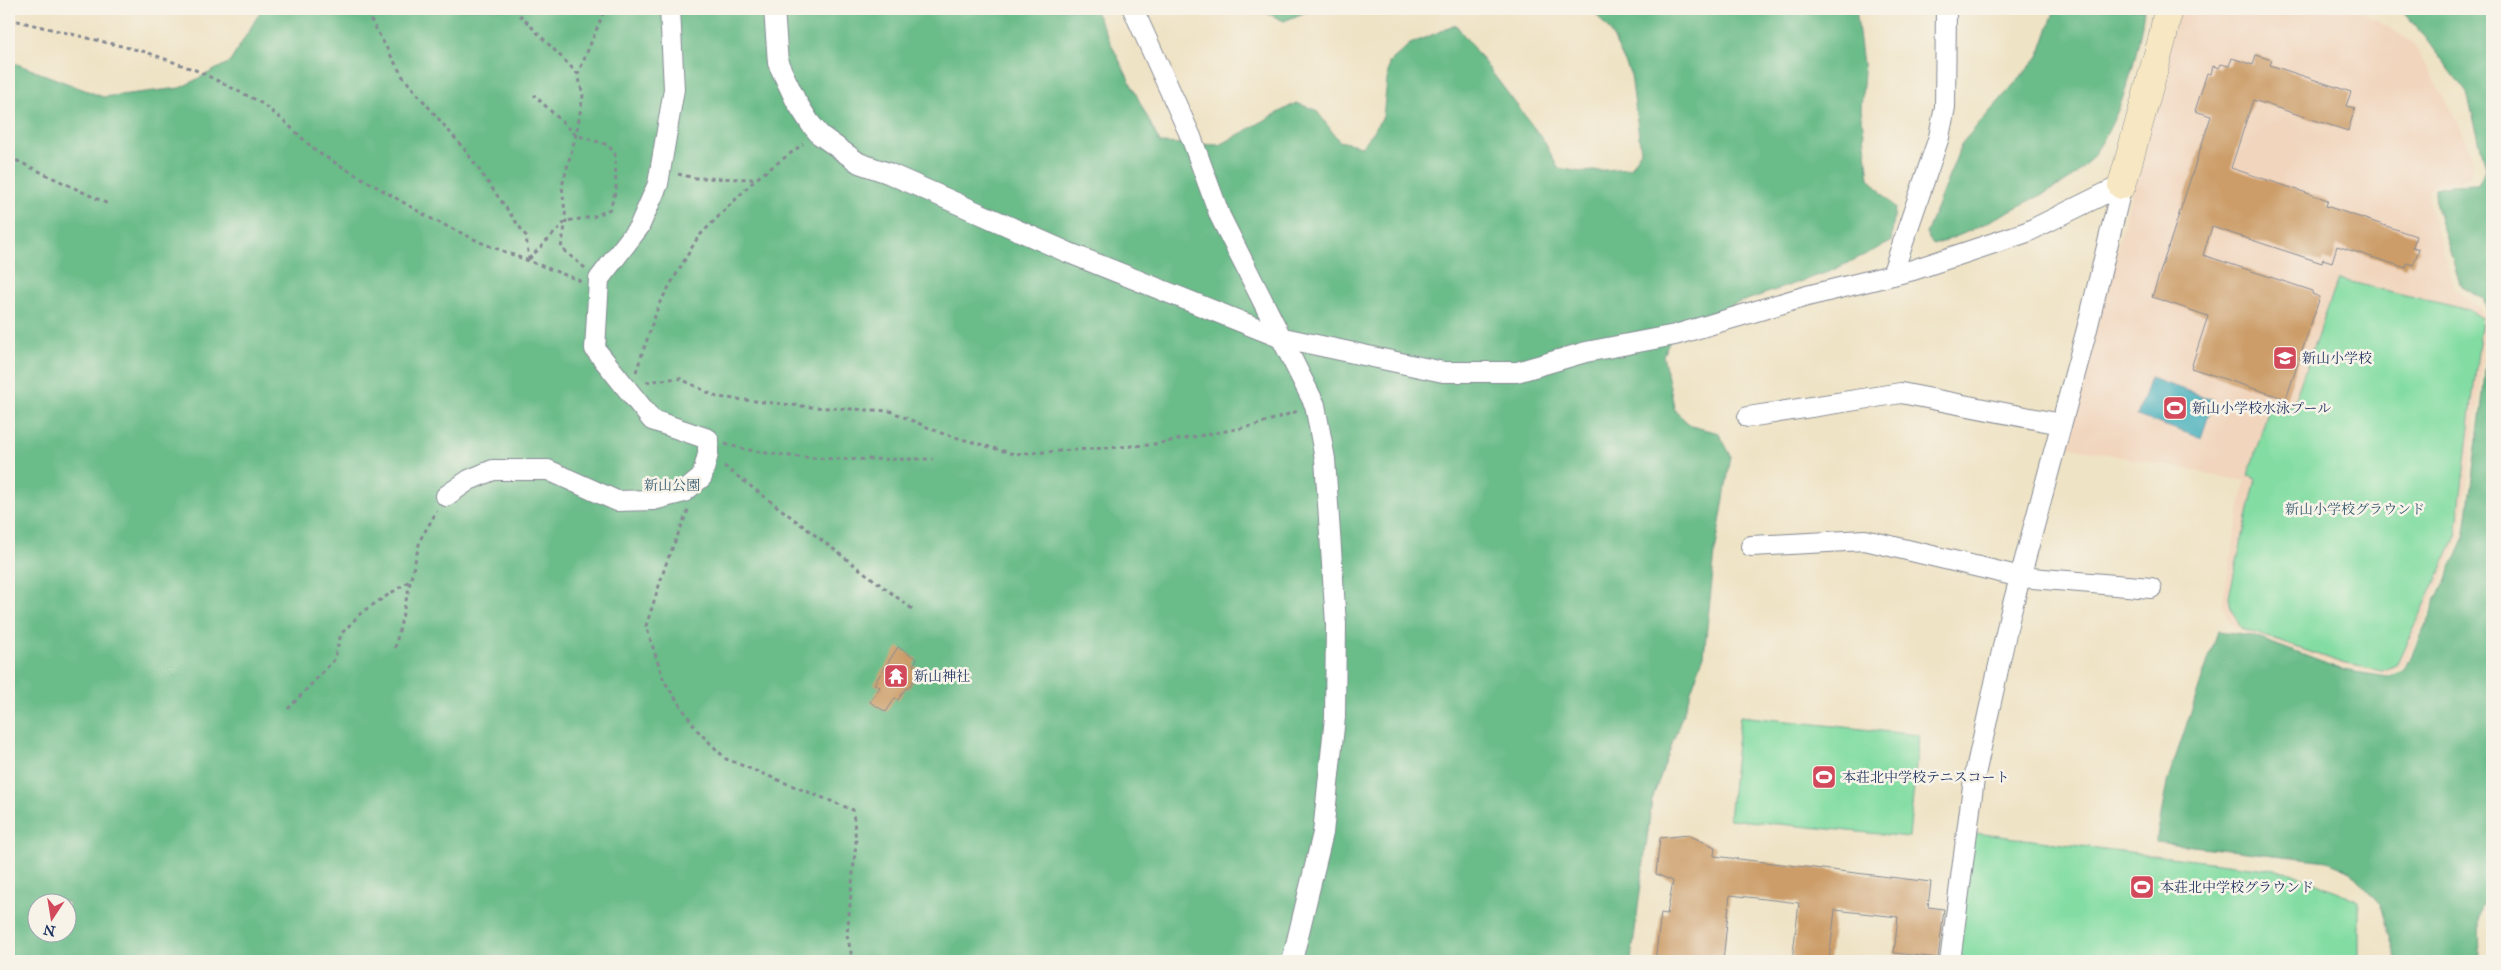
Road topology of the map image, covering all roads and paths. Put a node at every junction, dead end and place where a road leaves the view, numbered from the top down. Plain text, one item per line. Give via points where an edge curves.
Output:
1 (350, 9) edge
2 (514, 9) edge
3 (605, 9) edge
4 (670, 9) edge
5 (774, 9) edge
6 (1133, 9) edge
7 (1946, 9) edge
8 (2168, 9) edge
9 (9, 19) edge
10 (578, 74) junction
11 (534, 94) dead end
12 (576, 135) junction
13 (820, 135) junction
14 (9, 157) edge
15 (661, 170) junction
16 (756, 179) junction
17 (2122, 185) junction
18 (108, 204) dead end
19 (566, 222) junction
20 (529, 260) junction
21 (1892, 275) junction
22 (599, 280) junction
23 (1279, 337) junction
24 (630, 387) junction
25 (1315, 405) junction
26 (1748, 417) dead end
27 (2061, 424) junction
28 (708, 447) junction
29 (933, 459) dead end
30 (702, 477) junction
31 (446, 496) joint
32 (1751, 546) dead end
33 (2021, 577) junction
34 (411, 580) junction
35 (2151, 588) dead end
36 (915, 611) dead end
37 (395, 648) dead end
38 (288, 709) dead end
39 (853, 961) edge
40 (1292, 961) edge
41 (1950, 961) edge

1 - 20 path via 368,15 403,77 465,150 526,236
2 - 10 path
3 - 10 path
4 - 15 street via 674,89
5 - 13 street via 778,63 796,100
6 - 23 street via 1191,137 1220,216
7 - 21 street via 1945,107 1939,137
8 - 17 street
9 - 20 path via 146,52 198,71 258,101 284,120 317,152 387,194 482,243
10 - 12 path via 583,96
11 - 12 path
12 - 19 path via 562,186
12 - 19 path via 608,145 615,154 616,189 610,209 593,217
13 - 16 path via 797,147
13 - 23 street via 859,163 1067,252
14 - 18 path
15 - 16 path via 694,178
15 - 22 street via 639,227
16 - 24 path via 698,237 659,304
17 - 21 street via 2027,232
17 - 27 street
19 - 20 path
19 - 22 path via 561,248
20 - 22 path via 580,281
21 - 23 street via 1675,335 1586,352 1517,372 1443,372
22 - 24 street via 594,349
23 - 25 street
24 - 25 path via 679,378 717,397 890,411 941,433 1014,454 1149,445 1253,426
24 - 28 street via 652,420
25 - 40 street via 1325,459 1336,624 1335,717 1323,833
26 - 27 street via 1901,393
27 - 33 street
28 - 29 path via 815,459
28 - 30 street
28 - 36 path
30 - 31 street via 684,492 654,500 617,501 548,470 493,470 469,480
30 - 39 path via 667,561 646,626 664,681 696,730 726,759 853,810 856,842 847,935
31 - 34 path via 420,540
32 - 33 street via 1865,540
33 - 35 street
33 - 41 street via 1974,779
34 - 37 path
34 - 38 path via 362,612 341,634 334,660

